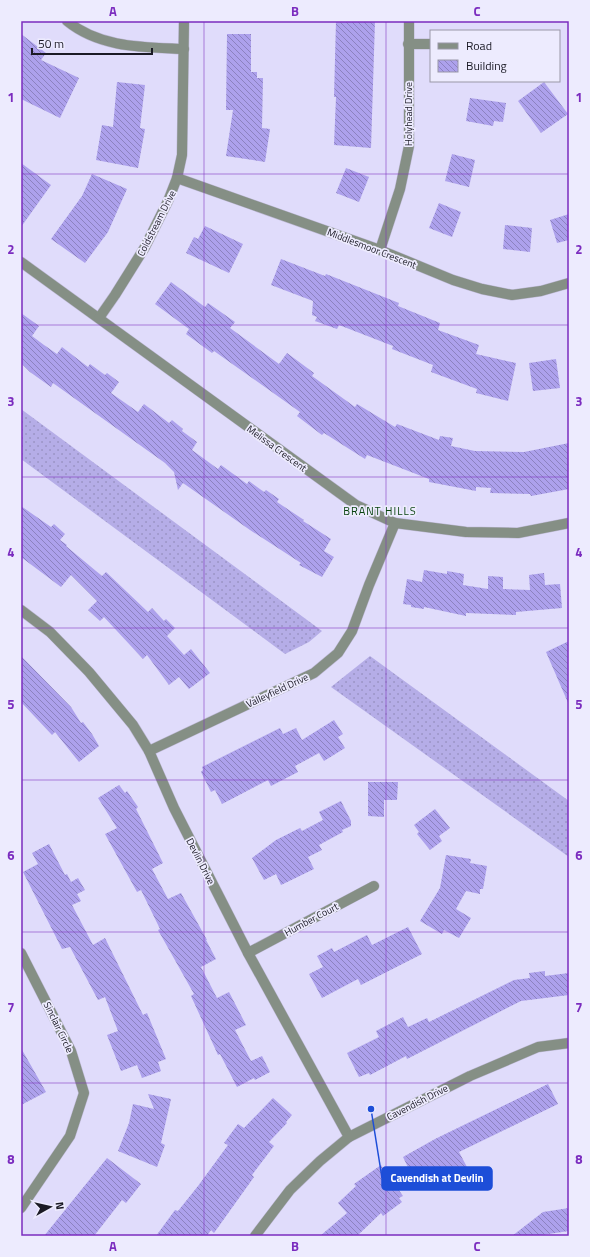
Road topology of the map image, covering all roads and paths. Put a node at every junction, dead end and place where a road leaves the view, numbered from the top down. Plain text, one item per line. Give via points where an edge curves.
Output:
1 (67, 21) edge
2 (184, 21) edge
3 (409, 21) edge
4 (408, 44) junction
5 (430, 44) edge
6 (184, 49) junction
7 (178, 178) junction
8 (380, 250) junction
9 (21, 262) edge
10 (569, 283) edge
11 (98, 318) junction
12 (395, 523) junction
13 (569, 523) edge
14 (21, 610) edge
15 (149, 751) junction
16 (374, 886) dead end
17 (21, 953) edge
18 (248, 953) junction
19 (569, 1043) edge
20 (349, 1137) junction
21 (21, 1208) edge
22 (255, 1236) edge

1 - 6 street via 77,29 107,41 132,47
2 - 6 street, Coldstream Drive
3 - 4 street, Holyhead Drive
4 - 5 street
4 - 8 street, Holyhead Drive via 409,146 400,189
6 - 7 street, Coldstream Drive via 182,155
7 - 8 street, Middlesmoor Crescent
7 - 11 street, Coldstream Drive via 145,247
8 - 10 street, Middlesmoor Crescent via 453,280 512,295 541,291
9 - 11 street, Melissa Crescent
11 - 12 street, Melissa Crescent via 356,506
12 - 13 street, Melissa Crescent via 466,532 518,533
12 - 15 street, Valleyfield Drive via 368,585 352,631 338,653 314,674
14 - 15 street, Devlin Drive via 50,632 89,672 134,725
15 - 18 street, Devlin Drive via 174,808
16 - 18 street, Humber Court
17 - 21 street, Sinclair Circle via 71,1051 84,1093 70,1136
18 - 20 street, Devlin Drive
19 - 20 street, Cavendish Drive via 538,1047 470,1076
20 - 22 street, Cavendish Drive via 290,1190

